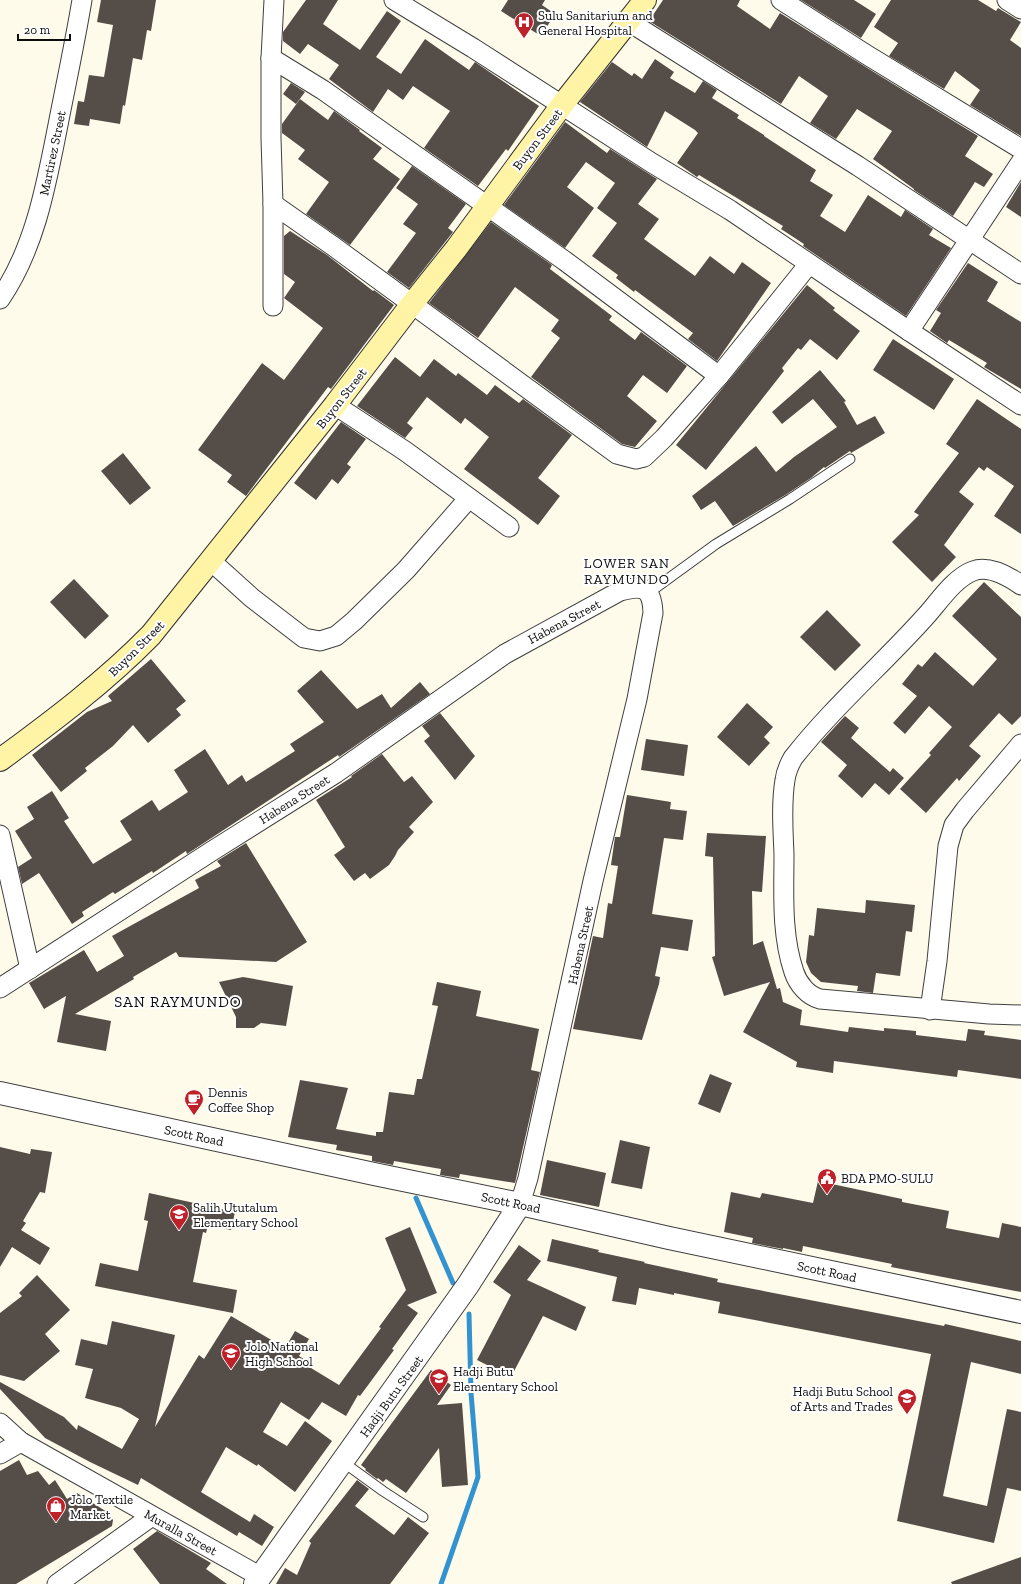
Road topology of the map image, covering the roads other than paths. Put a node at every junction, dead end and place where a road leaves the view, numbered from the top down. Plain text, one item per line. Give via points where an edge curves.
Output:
1 (82, 0) edge
2 (274, 0) edge
3 (394, 0) edge
4 (644, 0) edge
5 (781, 0) edge
6 (1008, 0) edge
7 (1021, 9) edge
8 (628, 21) junction
9 (271, 58) junction
10 (562, 105) junction
11 (1021, 149) edge
12 (1021, 162) edge
13 (273, 204) junction
14 (487, 206) junction
15 (969, 239) junction
16 (809, 264) junction
17 (1021, 274) edge
18 (0, 299) edge
19 (412, 304) junction
20 (273, 306) dead end
21 (909, 331) junction
22 (719, 376) junction
23 (336, 405) junction
24 (1021, 405) edge
25 (850, 459) dead end
26 (469, 498) junction
27 (510, 527) dead end
28 (211, 561) junction
29 (1021, 585) edge
30 (650, 592) junction
31 (1021, 744) edge
32 (0, 760) edge
33 (0, 835) edge
34 (30, 969) junction
35 (0, 988) edge
36 (930, 1010) junction
37 (1021, 1015) edge
38 (0, 1093) edge
39 (520, 1204) junction
40 (1021, 1312) edge
41 (0, 1422) edge
42 (21, 1442) junction
43 (0, 1454) edge
44 (343, 1462) junction
45 (152, 1516) junction
46 (423, 1517) dead end
47 (258, 1580) edge
48 (57, 1584) edge

1 - 18 street, Martirez Street via 52,159 39,213 30,244
2 - 9 street
3 - 10 street
4 - 8 main road, Buyon Street
5 - 11 street
6 - 7 street
8 - 10 main road, Buyon Street
8 - 15 street
9 - 13 street
9 - 14 street via 323,90
10 - 14 main road, Buyon Street
10 - 16 street via 730,210
12 - 15 street
13 - 19 street
13 - 20 street
14 - 19 main road, Buyon Street
14 - 22 street
15 - 17 street
15 - 21 street
16 - 21 street
16 - 22 street
19 - 22 street via 617,454 628,458 644,457
19 - 23 main road, Buyon Street
21 - 24 street
23 - 26 street
23 - 28 main road, Buyon Street
25 - 30 lane via 716,544
26 - 27 street
26 - 28 street via 406,570 354,621 336,636 320,641 304,638 252,598
28 - 32 main road, Buyon Street via 156,629 127,659 68,709
29 - 36 street via 1009,577 994,572 979,570 968,574 944,594 804,744 793,758 786,776 783,818 785,927 789,953 797,978 812,997 820,999
30 - 34 street, Habena Street via 636,587 620,591 505,654 336,773
30 - 39 street, Habena Street via 653,613 637,699 593,881 530,1171
31 - 36 street via 965,810 950,834
33 - 34 street
34 - 35 street, Habena Street
36 - 37 street
38 - 39 street, Scott Road
39 - 40 street, Scott Road
39 - 44 street, Hadji Butu Street via 468,1286
41 - 42 street, Muralla Street
42 - 43 street
42 - 45 street, Muralla Street
44 - 46 lane
44 - 47 street, Hadji Butu Street
45 - 47 street, Muralla Street
45 - 48 street

